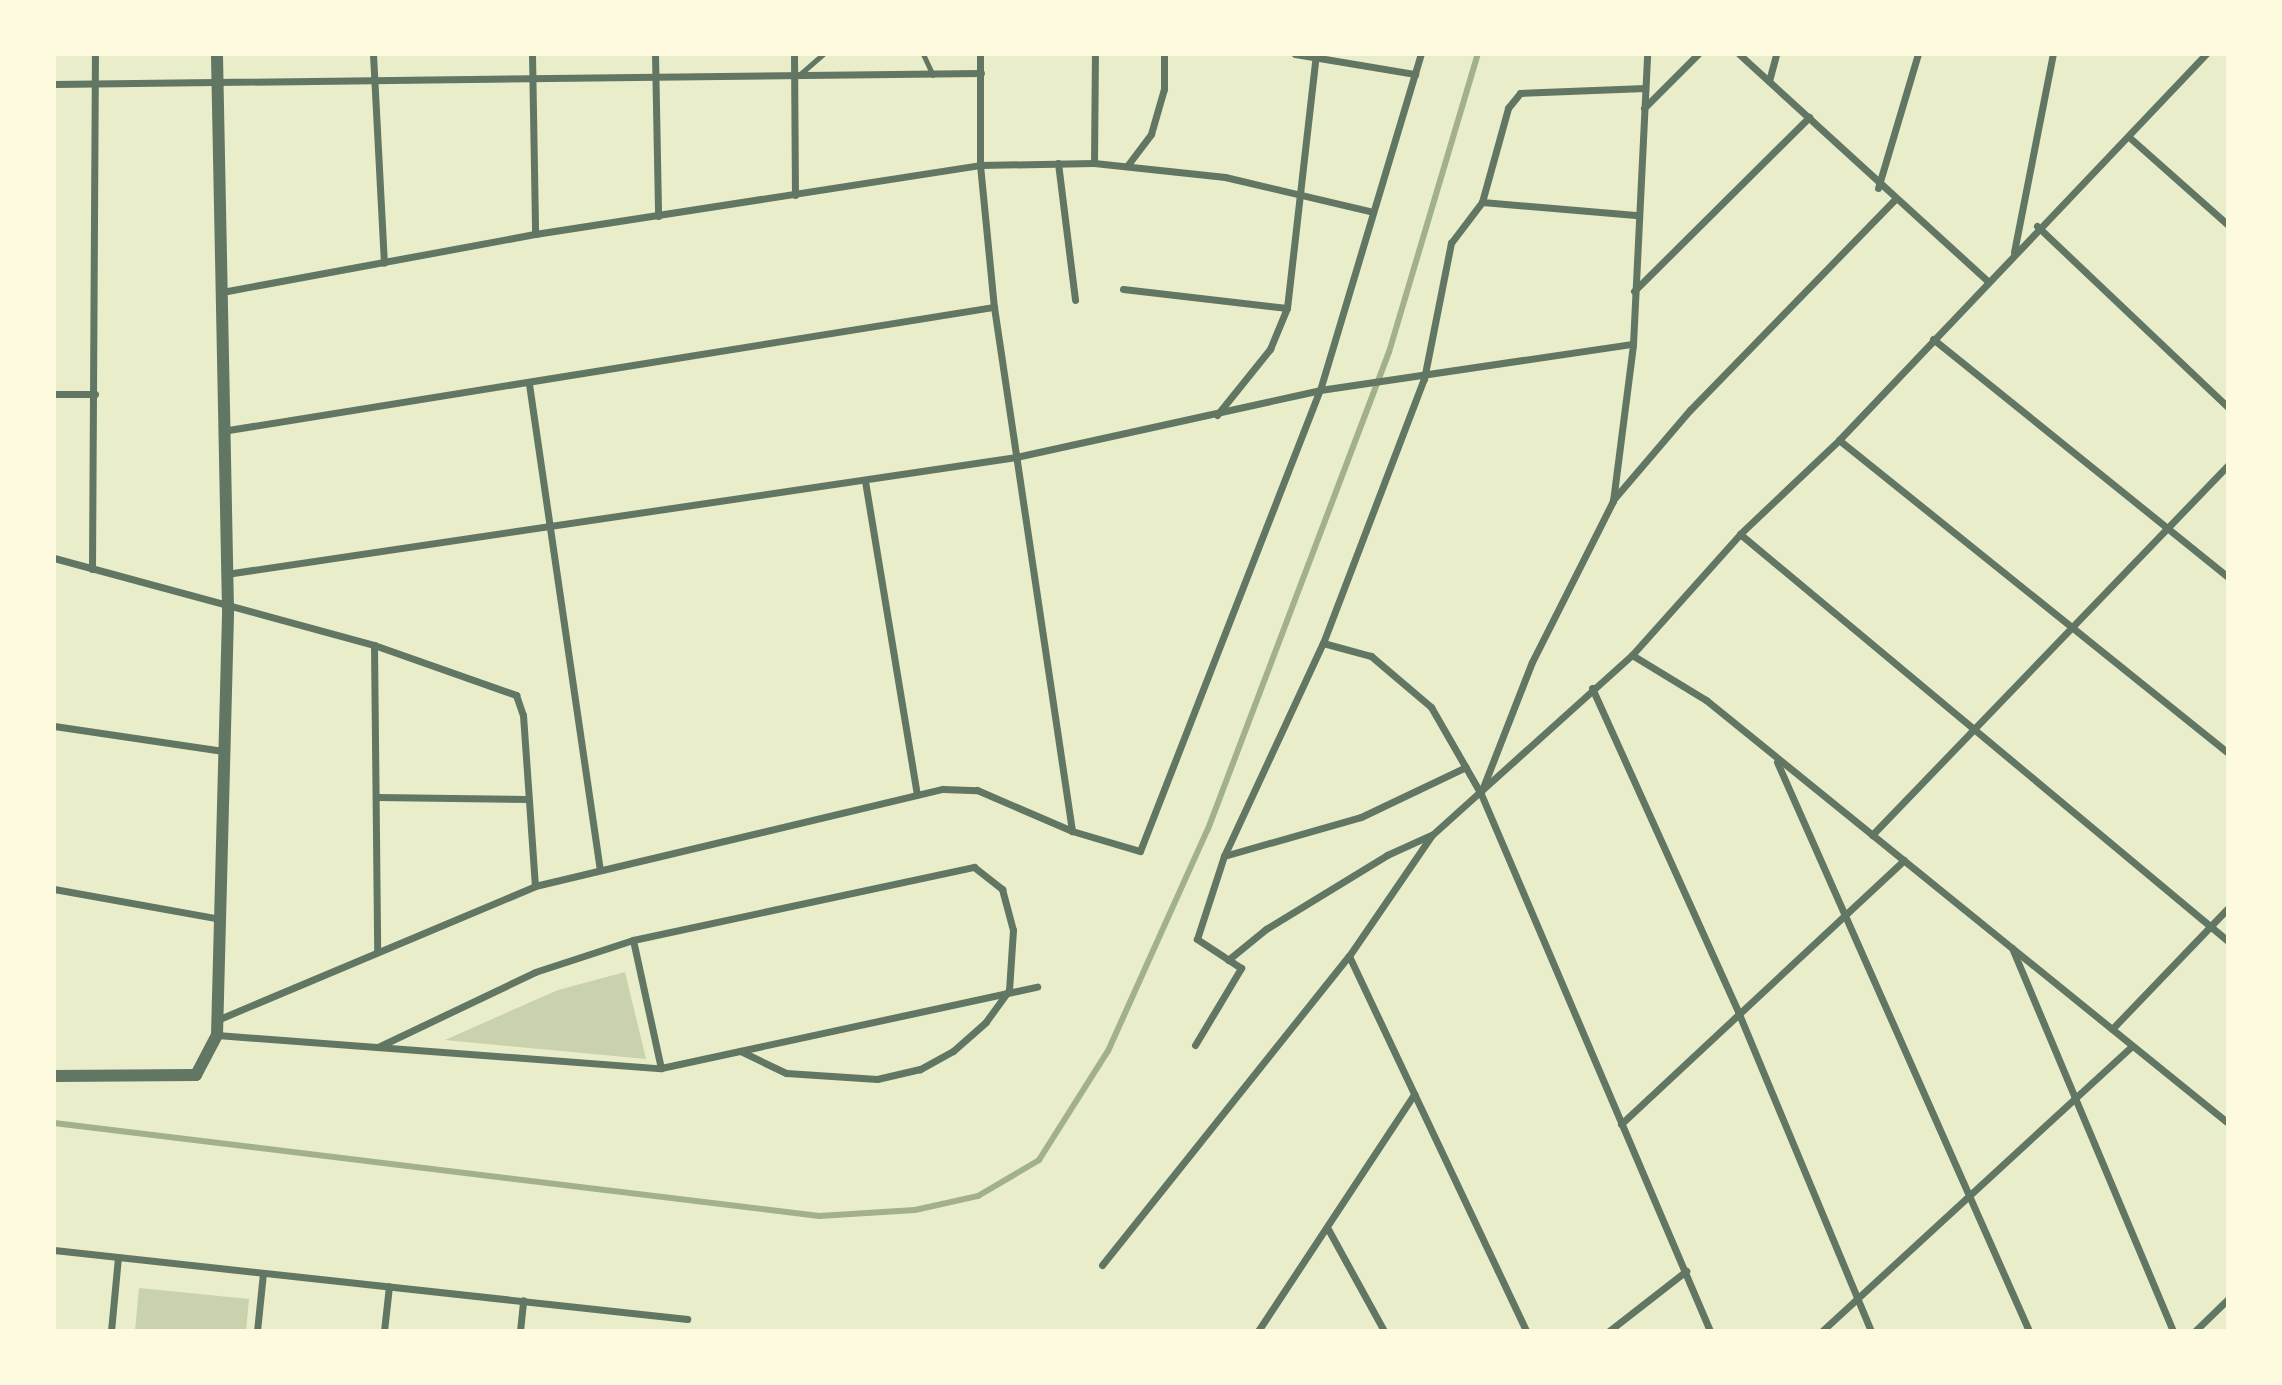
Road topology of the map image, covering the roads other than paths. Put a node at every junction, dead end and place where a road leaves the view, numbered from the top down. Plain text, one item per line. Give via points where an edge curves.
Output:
1 (95, 54) edge
2 (218, 54) edge
3 (373, 54) edge
4 (532, 54) edge
5 (654, 54) edge
6 (794, 54) edge
7 (823, 54) edge
8 (923, 54) edge
9 (980, 54) edge
10 (1095, 54) edge
11 (1164, 54) edge
12 (1295, 54) edge
13 (1421, 54) edge
14 (1647, 54) edge
15 (1698, 54) edge
16 (1739, 54) edge
17 (1776, 54) edge
18 (1918, 54) edge
19 (2053, 54) edge
20 (2206, 54) edge
21 (1316, 56) edge
22 (981, 73) junction
23 (1415, 74) junction
24 (933, 75) junction
25 (532, 79) junction
26 (794, 79) junction
27 (654, 80) junction
28 (1769, 81) junction
29 (218, 82) junction
30 (373, 82) junction
31 (54, 84) edge
32 (95, 84) junction
33 (1645, 88) junction
34 (1644, 108) junction
35 (1809, 117) junction
36 (2129, 136) junction
37 (1058, 163) junction
38 (1094, 163) junction
39 (980, 165) junction
40 (1127, 166) junction
41 (1878, 188) junction
42 (1301, 192) junction
43 (795, 195) junction
44 (1894, 200) junction
45 (1482, 202) junction
46 (1374, 212) junction
47 (1638, 215) junction
48 (658, 216) junction
49 (2228, 225) edge
50 (2037, 226) junction
51 (535, 234) junction
52 (2014, 252) junction
53 (384, 263) junction
54 (1988, 281) junction
55 (1123, 289) dead end
56 (1633, 291) junction
57 (222, 292) junction
58 (1075, 300) dead end
59 (994, 307) junction
60 (1287, 308) junction
61 (1933, 339) junction
62 (1633, 344) junction
63 (1424, 379) junction
64 (528, 384) junction
65 (1320, 390) junction
66 (54, 394) edge
67 (95, 394) junction
68 (2228, 407) edge
69 (1216, 416) junction
70 (222, 431) junction
71 (1839, 440) junction
72 (1016, 457) junction
73 (2228, 465) edge
74 (865, 481) junction
75 (1613, 501) junction
76 (549, 523) junction
77 (2168, 528) junction
78 (1740, 534) junction
79 (54, 558) edge
80 (92, 569) junction
81 (226, 573) junction
82 (2228, 577) edge
83 (228, 609) junction
84 (2075, 630) junction
85 (1323, 643) junction
86 (374, 645) junction
87 (1632, 655) junction
88 (1592, 688) junction
89 (54, 726) edge
90 (1977, 728) junction
91 (223, 751) junction
92 (2228, 753) edge
93 (1776, 759) junction
94 (1466, 768) junction
95 (1481, 794) junction
96 (917, 795) junction
97 (377, 797) junction
98 (527, 799) junction
99 (1072, 831) junction
100 (1432, 835) junction
101 (1872, 835) junction
102 (1224, 856) junction
103 (1904, 860) junction
104 (600, 869) junction
105 (535, 886) junction
106 (54, 889) edge
107 (2228, 908) edge
108 (1844, 915) junction
109 (222, 919) junction
110 (2209, 927) junction
111 (632, 940) junction
112 (2228, 941) edge
113 (2011, 946) junction
114 (377, 950) junction
115 (1349, 956) junction
116 (1228, 960) junction
117 (1037, 987) dead end
118 (1009, 989) junction
119 (1739, 1014) junction
120 (217, 1020) junction
121 (2112, 1029) junction
122 (217, 1035) junction
123 (1195, 1045) dead end
124 (377, 1047) junction
125 (2131, 1048) junction
126 (740, 1051) junction
127 (661, 1068) junction
128 (54, 1076) edge
129 (1414, 1094) junction
130 (2074, 1099) junction
131 (2228, 1122) edge
132 (1621, 1124) junction
133 (1966, 1197) junction
134 (1328, 1229) junction
135 (54, 1250) edge
136 (118, 1257) junction
137 (1102, 1265) dead end
138 (1686, 1271) junction
139 (263, 1272) junction
140 (388, 1286) junction
141 (1856, 1299) junction
142 (2228, 1299) edge
143 (523, 1300) junction
144 (687, 1319) dead end
145 (111, 1331) edge
146 (257, 1331) edge
147 (384, 1331) edge
148 (520, 1331) edge
149 (1258, 1331) edge
150 (1384, 1331) edge
151 (1526, 1331) edge
152 (1609, 1331) edge
153 (1710, 1331) edge
154 (1822, 1331) edge
155 (1871, 1331) edge
156 (2029, 1331) edge
157 (2173, 1331) edge
158 (2195, 1331) edge

1 - 32 street
2 - 29 street
3 - 30 street
4 - 25 street
5 - 27 street
6 - 26 street
7 - 26 lane
8 - 24 lane
9 - 22 street
10 - 38 street
11 - 40 street via 1164,89 1151,134
12 - 21 street
13 - 23 street
14 - 33 street
15 - 34 street
16 - 28 street
17 - 28 street
18 - 41 street
19 - 52 street
20 - 36 street
21 - 23 street
21 - 42 street
22 - 24 street
22 - 39 street
23 - 46 street
24 - 26 street
25 - 27 street
25 - 30 street
25 - 51 street
26 - 27 street
26 - 43 street
27 - 48 street
28 - 35 street
29 - 30 street
29 - 32 street
29 - 57 street
30 - 53 street
31 - 32 street
32 - 67 street
33 - 34 street
33 - 45 street via 1520,93 1493,146
34 - 47 street
35 - 41 street
35 - 56 street
36 - 49 street
36 - 50 street
37 - 38 street
37 - 39 street
37 - 58 street
38 - 40 street
39 - 43 street
39 - 59 street
40 - 42 street
41 - 44 street
42 - 46 street
42 - 60 street
43 - 48 street
44 - 54 street
44 - 75 street via 1690,410
45 - 47 street
45 - 63 street via 1451,243
46 - 65 street
47 - 56 street
48 - 51 street
50 - 52 street
50 - 68 street
51 - 53 street
52 - 54 street
53 - 57 street
54 - 61 street
55 - 60 street
56 - 62 street
57 - 70 street
59 - 64 street
59 - 72 street
60 - 69 street via 1270,349
61 - 71 street
61 - 77 street
62 - 63 street
62 - 75 street
63 - 65 street
63 - 85 street
64 - 70 street
64 - 76 street
65 - 69 street
65 - 99 street via 1140,851
66 - 67 street
67 - 80 street
69 - 72 street
70 - 81 street
71 - 78 street
71 - 84 street
72 - 74 street
72 - 99 street
73 - 77 street
74 - 76 street
74 - 96 street
75 - 95 street via 1532,662
76 - 81 street
76 - 104 street
77 - 82 street
77 - 84 street
78 - 87 street
78 - 90 street
79 - 80 street
80 - 83 street
81 - 83 street
83 - 86 street
83 - 91 street
84 - 90 street
84 - 92 street
85 - 94 street via 1371,656 1431,707
85 - 102 street
86 - 97 street
86 - 98 street via 516,695 523,715
87 - 88 street
87 - 93 street via 1706,701
88 - 95 street
88 - 119 street
89 - 91 street
90 - 101 street
90 - 110 street
91 - 109 street
93 - 101 street
93 - 108 street
94 - 95 street
94 - 102 street via 1361,817
95 - 100 street
95 - 132 street
96 - 99 street via 977,790
96 - 104 street
97 - 98 street
97 - 114 street
98 - 105 street
100 - 115 street
100 - 116 street via 1387,855 1266,929
101 - 103 street
102 - 116 street via 1197,939
103 - 108 street
103 - 113 street
104 - 105 street
105 - 114 street
106 - 109 street
107 - 110 street
108 - 119 street
108 - 133 street
109 - 120 street
110 - 112 street
110 - 121 street
111 - 118 street via 974,867 1002,889 1013,930
111 - 124 street via 535,972
111 - 127 street
113 - 121 street
113 - 130 street
114 - 120 street
115 - 129 street
115 - 137 street
116 - 123 street via 1241,968
117 - 118 street
118 - 126 street
118 - 126 street via 986,1022 920,1069 877,1079 786,1073
119 - 132 street
119 - 141 street
120 - 122 street
121 - 125 street
122 - 124 street
122 - 128 street via 196,1075
124 - 127 street
125 - 130 street
125 - 131 street
126 - 127 street
129 - 134 street
129 - 151 street
130 - 133 street
130 - 157 street
132 - 138 street
133 - 141 street
133 - 156 street
134 - 149 street
134 - 150 street
135 - 136 street
136 - 139 street
136 - 145 street
138 - 152 street
138 - 153 street
139 - 140 street
139 - 146 street
140 - 143 street
140 - 147 street
141 - 154 street
141 - 155 street
142 - 158 street
143 - 144 street
143 - 148 street

